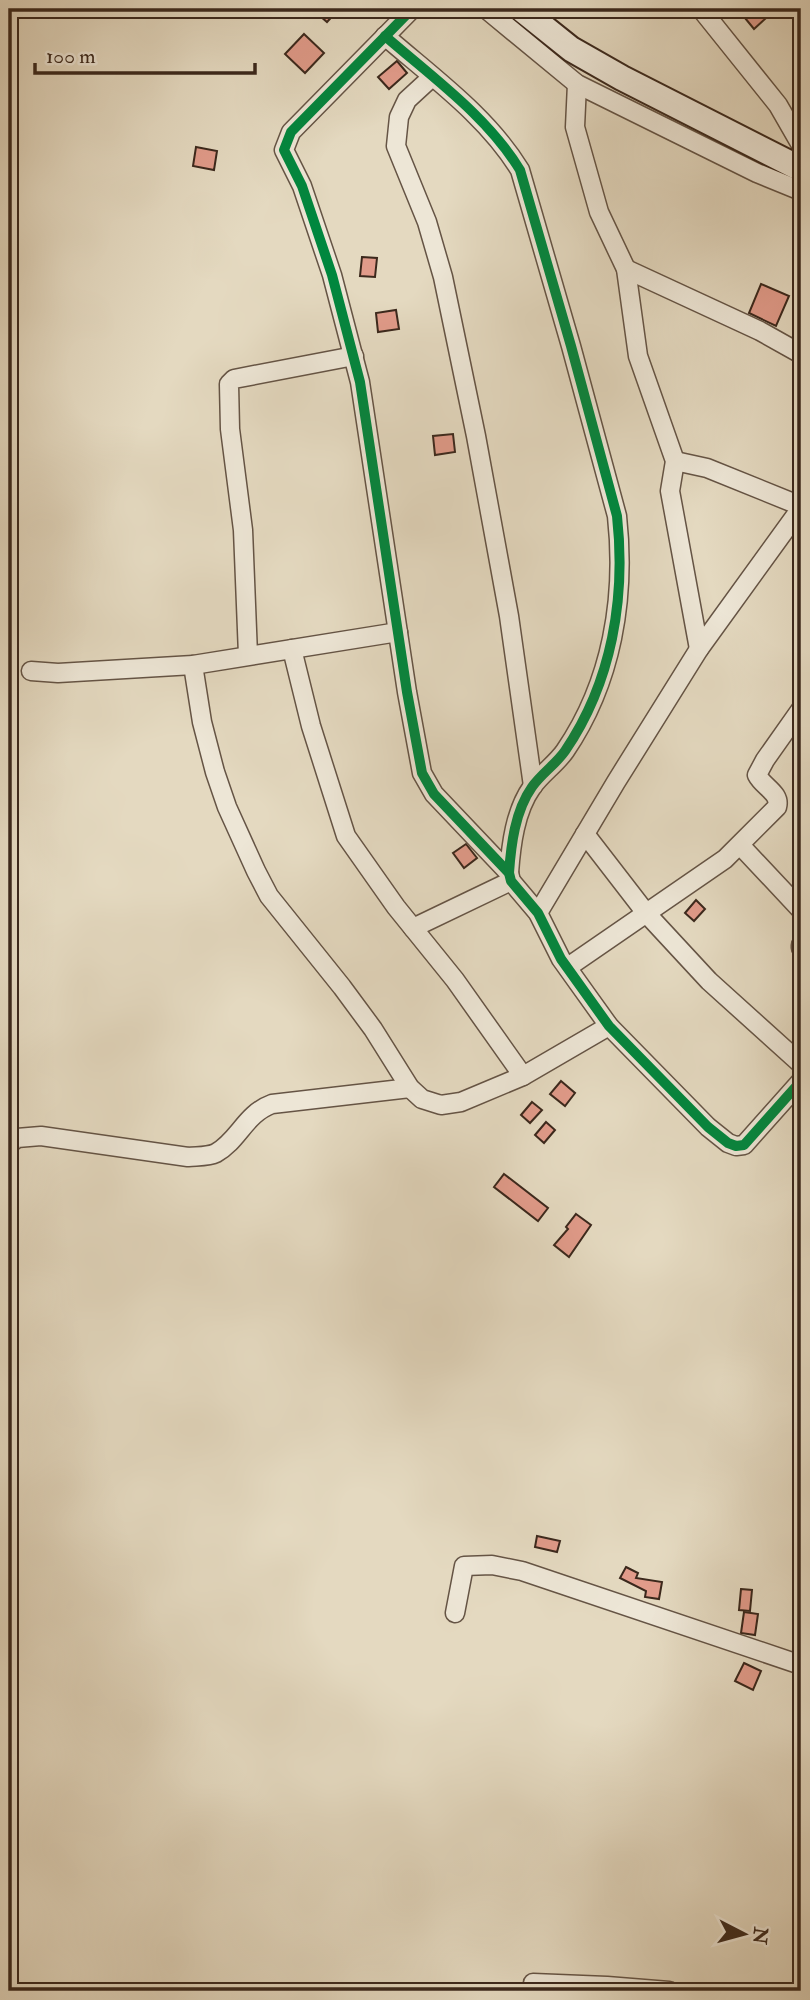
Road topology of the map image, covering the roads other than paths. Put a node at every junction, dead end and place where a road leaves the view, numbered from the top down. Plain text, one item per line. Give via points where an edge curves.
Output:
1 (412, 9) edge
2 (486, 9) edge
3 (521, 9) edge
4 (701, 9) edge
5 (385, 36) junction
6 (432, 77) junction
7 (577, 85) junction
8 (801, 145) edge
9 (763, 162) junction
10 (801, 169) edge
11 (801, 191) edge
12 (626, 269) junction
13 (801, 354) edge
14 (354, 356) junction
15 (675, 461) junction
16 (801, 507) edge
17 (398, 632) junction
18 (292, 649) junction
19 (699, 649) junction
20 (248, 655) junction
21 (193, 665) junction
22 (31, 671) dead end
23 (801, 709) edge
24 (533, 786) junction
25 (585, 834) junction
26 (740, 845) junction
27 (510, 877) junction
28 (801, 910) edge
29 (538, 913) junction
30 (646, 913) junction
31 (413, 928) junction
32 (568, 967) junction
33 (609, 1026) junction
34 (801, 1064) edge
35 (523, 1076) junction
36 (801, 1081) edge
37 (410, 1088) junction
38 (9, 1144) edge
39 (455, 1613) dead end
40 (801, 1665) edge
41 (533, 1983) dead end
42 (669, 1991) edge

1 - 5 street
2 - 7 street
3 - 9 main road via 571,49
4 - 8 street via 778,104
5 - 6 street
5 - 14 street via 291,132 284,150 302,186
6 - 24 street via 407,100 399,117 396,146 427,222 443,277 509,616
6 - 24 street via 478,118 520,170 617,516 620,580 610,653 564,752
7 - 9 street
7 - 12 street via 575,127 599,212
9 - 10 main road
9 - 11 street
12 - 13 street
12 - 15 street via 638,356
14 - 17 street
14 - 20 street via 234,379 229,384 243,530
15 - 16 street via 706,468
15 - 19 street via 670,491
16 - 19 street
17 - 18 street
17 - 27 street via 422,773 433,794
18 - 20 street
18 - 31 street via 346,836
19 - 25 street
20 - 21 street
21 - 22 street
21 - 37 street via 215,772 256,871 269,896 373,1029
23 - 26 street via 757,775 777,796 777,807
24 - 27 street via 518,819
25 - 29 street
25 - 30 street
26 - 28 street
26 - 30 street
27 - 29 street
27 - 31 street
29 - 32 street
30 - 32 street
30 - 34 street via 709,981
31 - 35 street
32 - 33 street
33 - 35 street
33 - 36 street via 708,1127 736,1146 744,1145
35 - 37 street via 461,1102 440,1105 422,1099
37 - 38 street via 272,1104 259,1109 215,1154 206,1156 41,1136 17,1138
39 - 40 street via 464,1566 492,1565 578,1589
41 - 42 street

